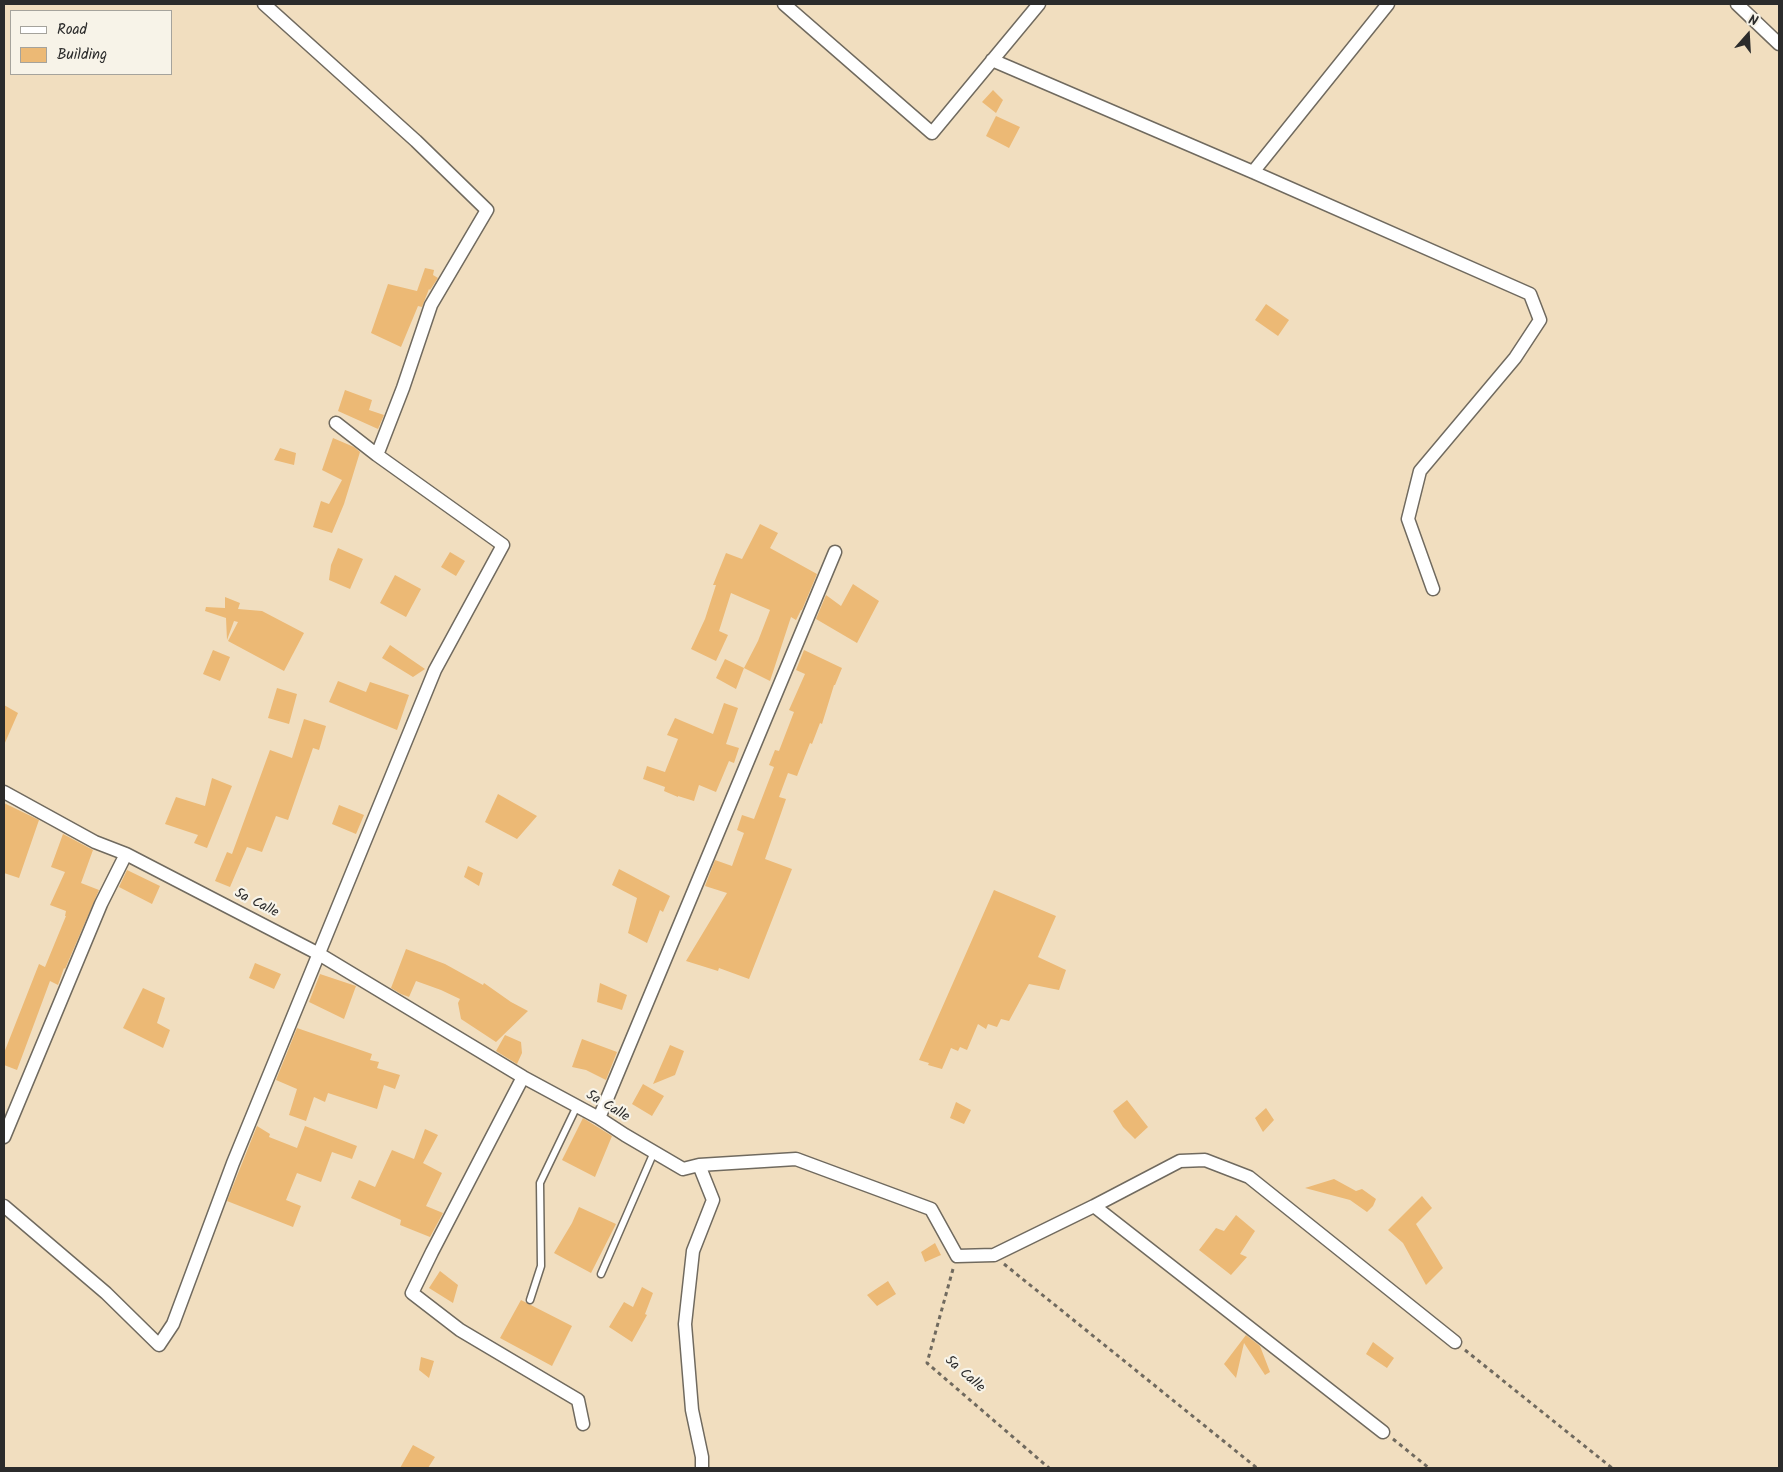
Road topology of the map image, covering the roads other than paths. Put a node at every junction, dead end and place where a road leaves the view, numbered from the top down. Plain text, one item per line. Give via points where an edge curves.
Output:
1 (264, 4) edge
2 (784, 4) edge
3 (1039, 4) edge
4 (1388, 4) edge
5 (1737, 4) edge
6 (1779, 44) edge
7 (992, 60) junction
8 (1253, 172) junction
9 (336, 423) dead end
10 (377, 455) junction
11 (835, 552) dead end
12 (1433, 589) dead end
13 (4, 792) edge
14 (126, 854) junction
15 (319, 954) junction
16 (524, 1077) junction
17 (577, 1106) junction
18 (600, 1118) junction
19 (4, 1137) edge
20 (654, 1152) junction
21 (699, 1165) junction
22 (4, 1206) edge
23 (1094, 1206) junction
24 (600, 1274) dead end
25 (530, 1300) dead end
26 (1455, 1342) road end
27 (583, 1424) dead end
28 (1383, 1432) road end
29 (702, 1468) edge

1 - 10 street via 416,141 487,210 431,305
2 - 7 street via 932,133
3 - 7 street
4 - 8 street
5 - 6 street
7 - 8 street
8 - 12 street via 1530,294 1540,320 1515,358 1420,471 1408,519
9 - 10 street
10 - 15 street via 503,545 435,670
11 - 18 street
13 - 14 street, 5a Calle via 95,842
14 - 15 street, 5a Calle
14 - 19 street via 101,904
15 - 16 street, 5a Calle
15 - 22 street via 232,1163 173,1324 160,1345
16 - 17 street, 5a Calle
16 - 27 street via 412,1293 460,1330 578,1400
17 - 18 street, 5a Calle
17 - 25 lane via 540,1182 541,1266
18 - 20 street, 5a Calle
20 - 21 street, 5a Calle via 684,1169
20 - 24 lane
21 - 23 street, 5a Calle via 796,1159 931,1209 957,1256 994,1255
21 - 29 street via 713,1200 693,1251 686,1324 692,1410
23 - 26 street via 1180,1161 1205,1160 1249,1177
23 - 28 street

